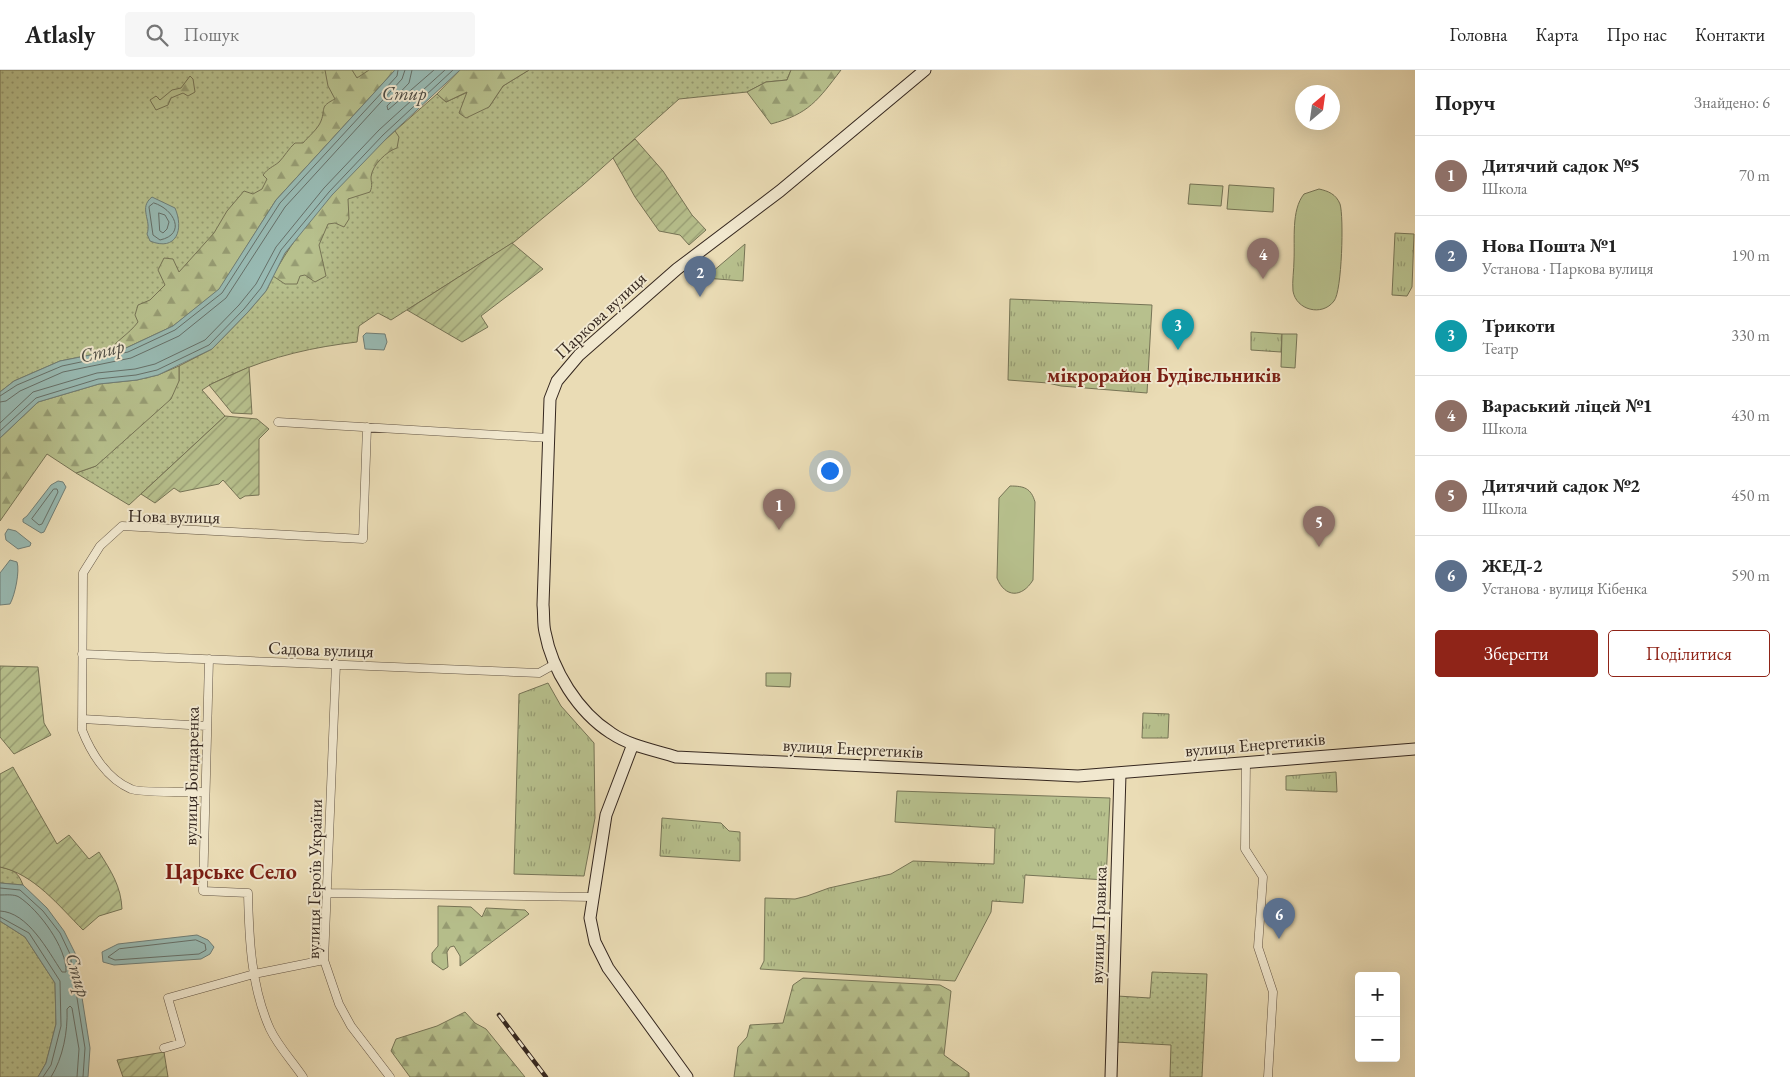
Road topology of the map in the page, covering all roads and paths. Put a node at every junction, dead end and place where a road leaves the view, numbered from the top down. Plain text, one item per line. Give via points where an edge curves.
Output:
1 (925, 70) edge
2 (278, 422) dead end
3 (367, 426) junction
4 (549, 438) junction
5 (82, 654) junction
6 (209, 659) junction
7 (336, 664) junction
8 (555, 664) junction
9 (82, 719) junction
10 (207, 726) junction
11 (633, 744) junction
12 (1415, 748) edge
13 (1246, 762) junction
14 (1120, 774) junction
15 (205, 792) junction
16 (328, 893) junction
17 (594, 897) junction
18 (324, 960) junction
19 (254, 974) junction
20 (164, 1048) dead end
21 (303, 1077) edge
22 (390, 1077) edge
23 (687, 1077) edge
24 (1111, 1077) edge
25 (1268, 1077) edge

1 - 4 street, Паркова вулиця via 780,191 677,269 579,355 557,381 550,399
2 - 3 street
3 - 4 street
3 - 5 street, Нова вулиця via 363,539 122,526 100,546 83,573
4 - 8 street, вулиця Енергетиків via 543,605 545,633
5 - 6 street, Садова вулиця
5 - 9 street, Нова вулиця
6 - 7 street, Садова вулиця
6 - 10 street, вулиця Бондаренка
7 - 8 street, Садова вулиця via 539,673
7 - 16 street, вулиця Героїв України
8 - 11 street, вулиця Енергетиків via 566,686 584,709 610,733
9 - 10 street
9 - 15 street, Нова вулиця via 82,730 94,755 106,771 132,790
10 - 15 street, вулиця Бондаренка
11 - 14 street, вулиця Енергетиків via 676,757 1064,776
11 - 17 street via 606,815
12 - 13 street, вулиця Енергетиків
13 - 14 street, вулиця Енергетиків
13 - 25 street via 1245,850 1263,877 1258,947 1274,992
14 - 24 street, вулиця Правика
15 - 19 street, вулиця Бондаренка via 203,891 248,892
16 - 17 street
16 - 18 street, вулиця Героїв України
17 - 23 street via 591,924 595,942 608,968
18 - 19 street
18 - 22 street, вулиця Героїв України via 339,1004 351,1026
19 - 20 street via 168,998 181,1043
19 - 21 street, вулиця Бондаренка via 259,1001 271,1031

